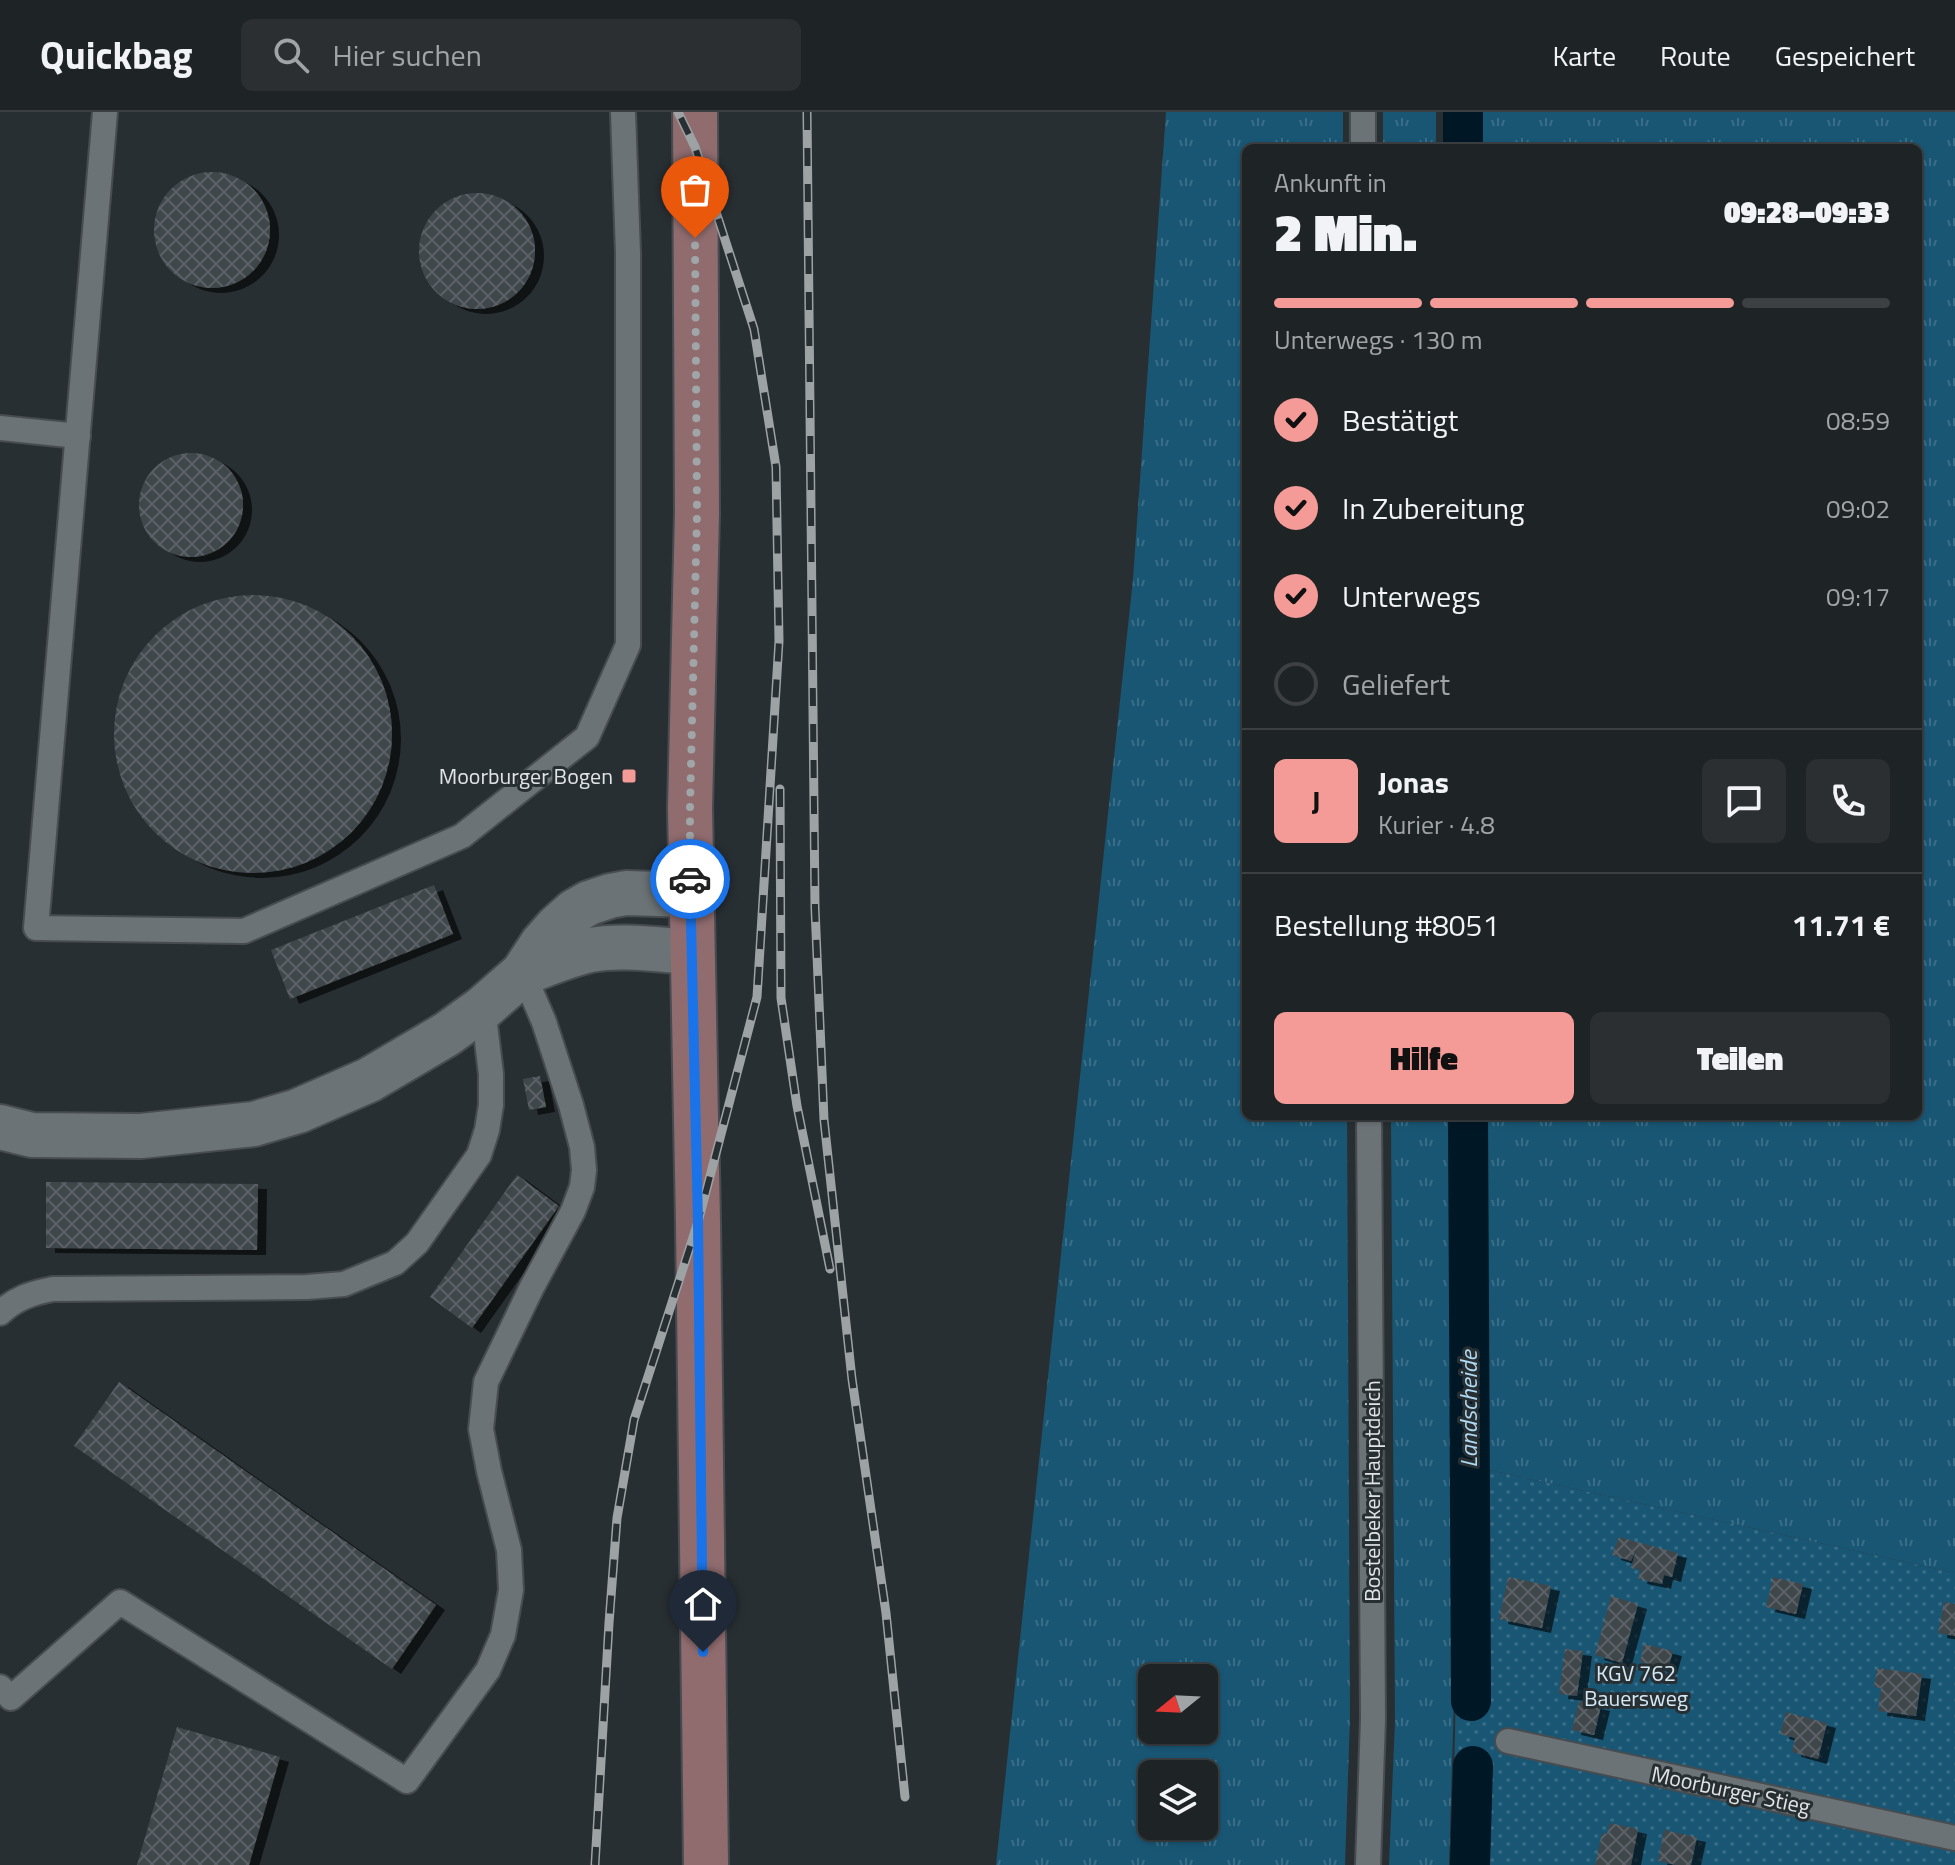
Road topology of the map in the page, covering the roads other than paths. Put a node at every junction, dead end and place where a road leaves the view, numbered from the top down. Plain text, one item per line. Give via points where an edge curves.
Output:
1 (105, 112) edge
2 (623, 112) edge
3 (695, 112) edge
4 (1363, 112) edge
5 (1363, 144) edge
6 (0, 428) edge
7 (78, 436) junction
8 (690, 895) junction
9 (692, 952) junction
10 (523, 973) junction
11 (483, 1008) junction
12 (1369, 1120) edge
13 (0, 1127) edge
14 (0, 1313) edge
15 (0, 1687) edge
16 (1508, 1741) dead end
17 (1955, 1838) edge
18 (706, 1865) edge
19 (1368, 1865) edge

1 - 7 lane
2 - 7 lane via 628,645 587,737 462,836 244,931 36,928
3 - 8 main road via 697,513
4 - 5 lane
6 - 7 lane
8 - 9 main road
8 - 10 street via 626,893 589,903 557,927
9 - 10 street via 596,949
9 - 18 main road
10 - 11 street
10 - 15 lane via 571,1105 582,1147 582,1187 486,1382 481,1429 509,1550 511,1590 503,1635 488,1670 407,1781 120,1602 11,1698
11 - 13 street via 369,1080 254,1124 128,1136 32,1135
11 - 14 lane via 491,1105 479,1155 417,1243 395,1263 344,1284 307,1287 53,1289 26,1295
12 - 19 lane, Bostelbeker Hauptdeich via 1373,1719
16 - 17 lane, Moorburger Stieg

